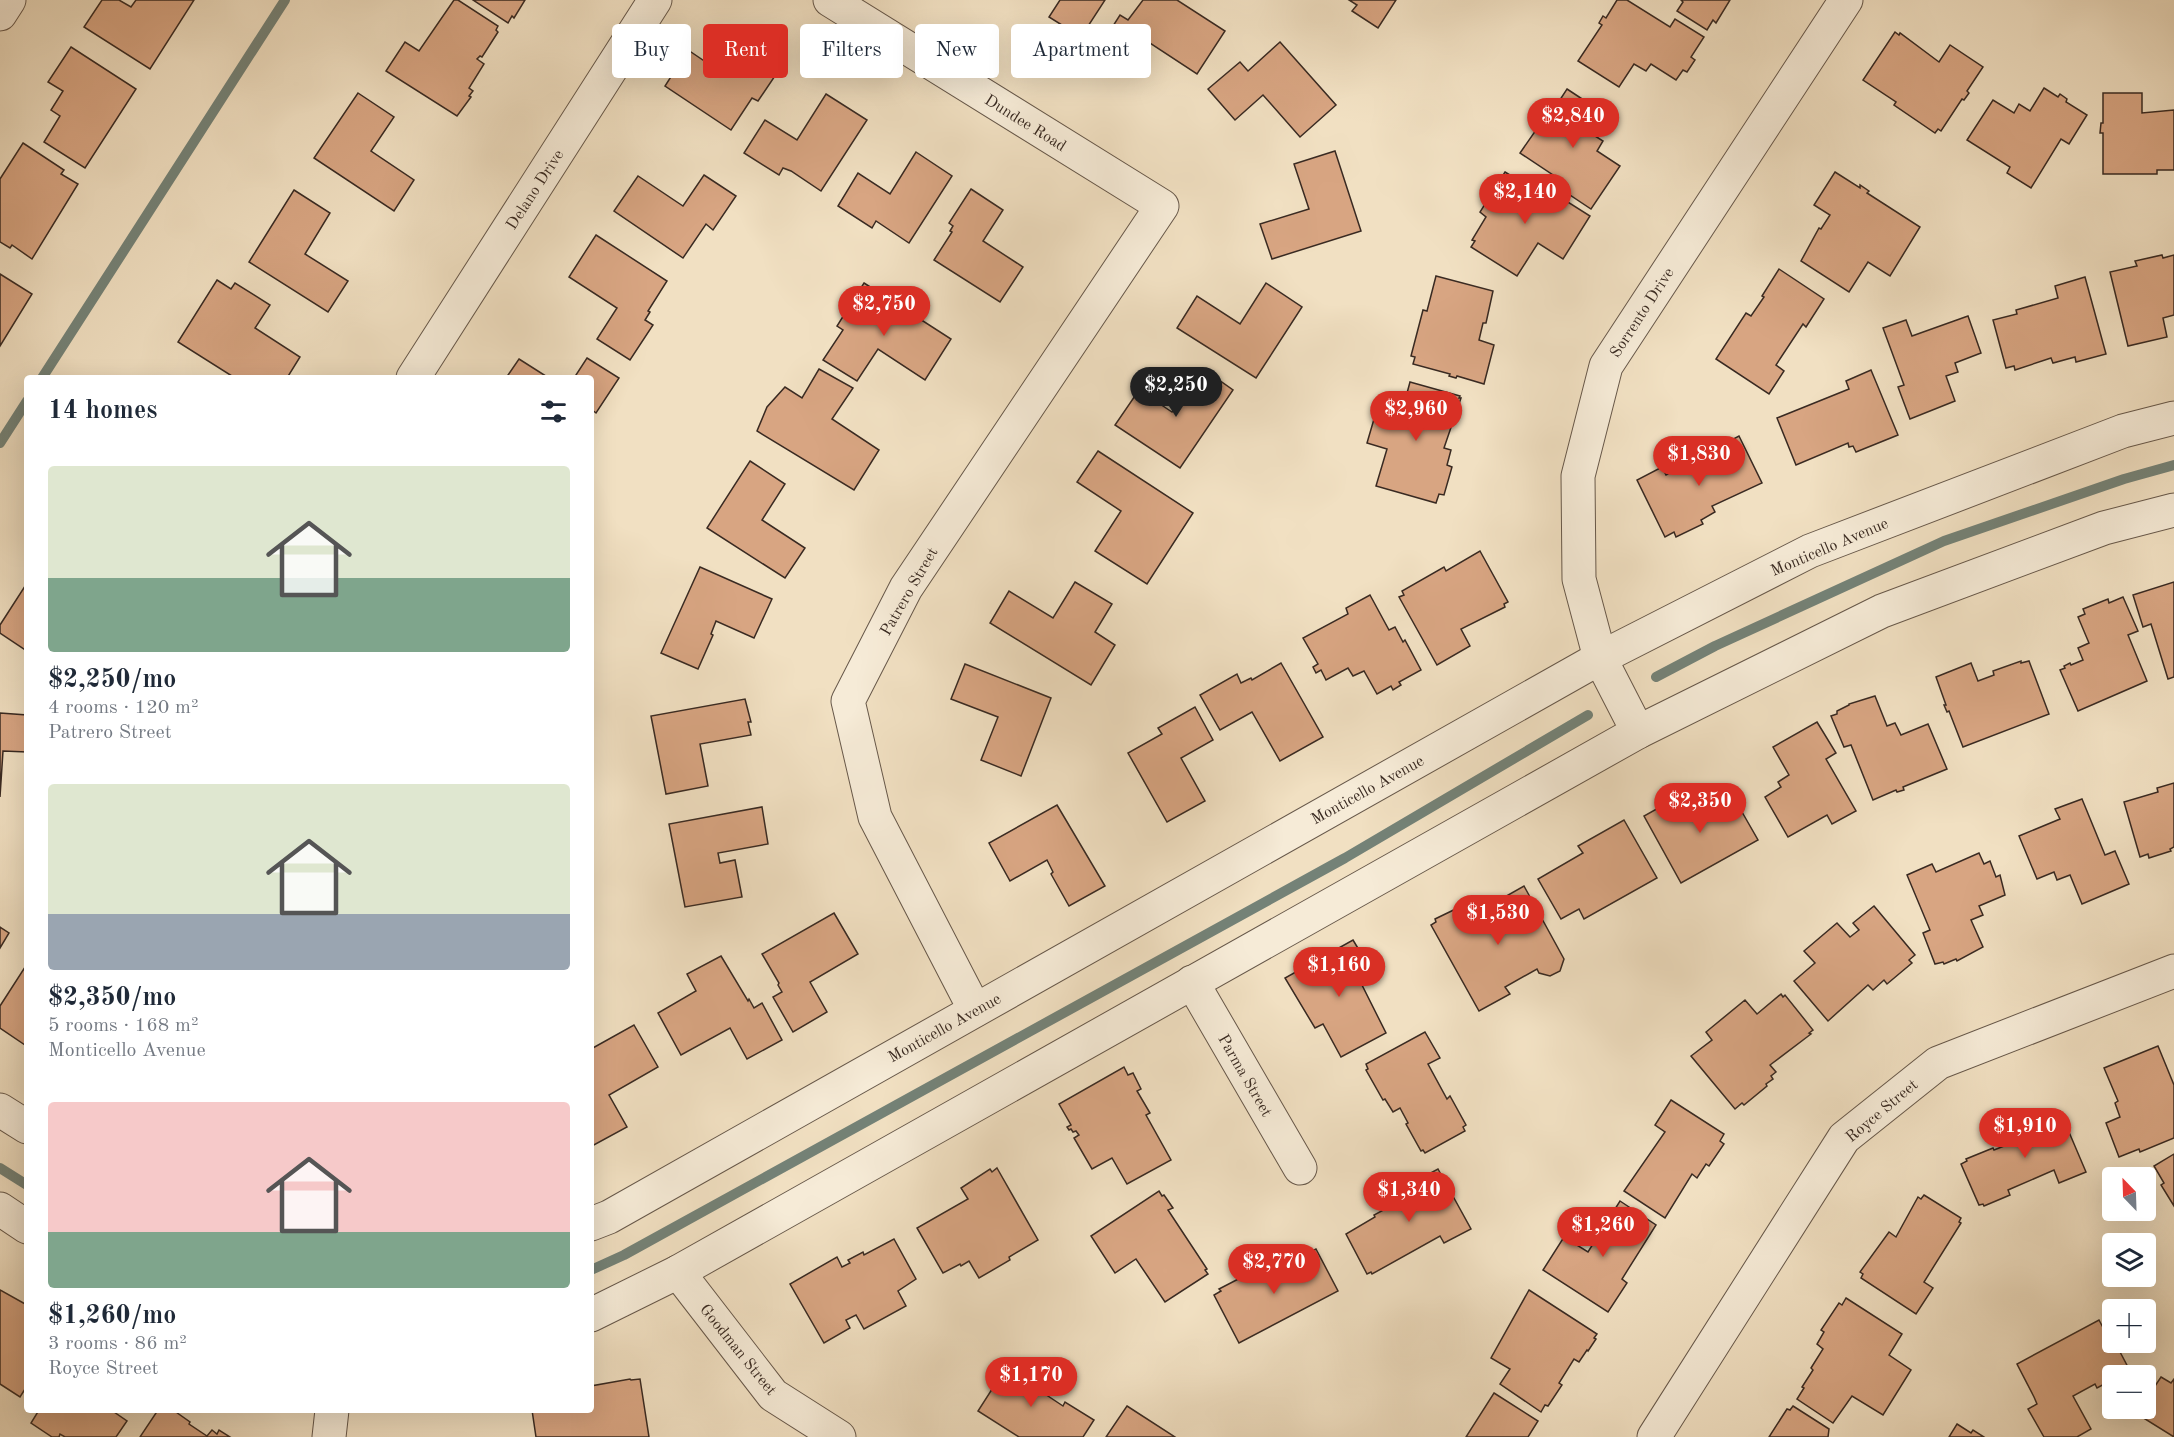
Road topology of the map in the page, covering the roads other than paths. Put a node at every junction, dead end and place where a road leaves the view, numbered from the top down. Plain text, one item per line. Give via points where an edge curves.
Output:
1 (9, 0) edge
2 (655, 0) edge
3 (830, 0) edge
4 (1846, 0) edge
5 (0, 14) edge
6 (1162, 206) joint
7 (415, 375) edge
8 (2174, 418) edge
9 (2174, 510) edge
10 (1600, 658) junction
11 (1638, 732) junction
12 (2174, 971) edge
13 (1192, 982) junction
14 (975, 1010) junction
15 (0, 1110) edge
16 (24, 1125) edge
17 (1300, 1168) dead end
18 (0, 1209) edge
19 (594, 1223) edge
20 (24, 1225) edge
21 (678, 1272) junction
22 (594, 1314) edge
23 (332, 1413) edge
24 (329, 1437) edge
25 (839, 1437) edge
26 (1654, 1437) edge

1 - 5 street
2 - 7 street, Delano Drive
3 - 6 street, Dundee Road
4 - 10 street, Sorrento Drive via 1606,366 1578,476 1579,579
6 - 14 street, Patrero Street via 906,588 848,701 875,817
8 - 10 street, Monticello Avenue via 2123,431 1810,551
9 - 11 street via 2103,528 1882,611
10 - 11 street, Sorrento Drive
10 - 14 street, Monticello Avenue
11 - 13 street
12 - 26 street, Royce Street via 1938,1063 1845,1138
13 - 17 street, Parma Street
13 - 21 street
14 - 19 street, Monticello Avenue
15 - 16 street
18 - 20 street
21 - 22 street
21 - 25 street, Goodman Street via 772,1395
23 - 24 street

